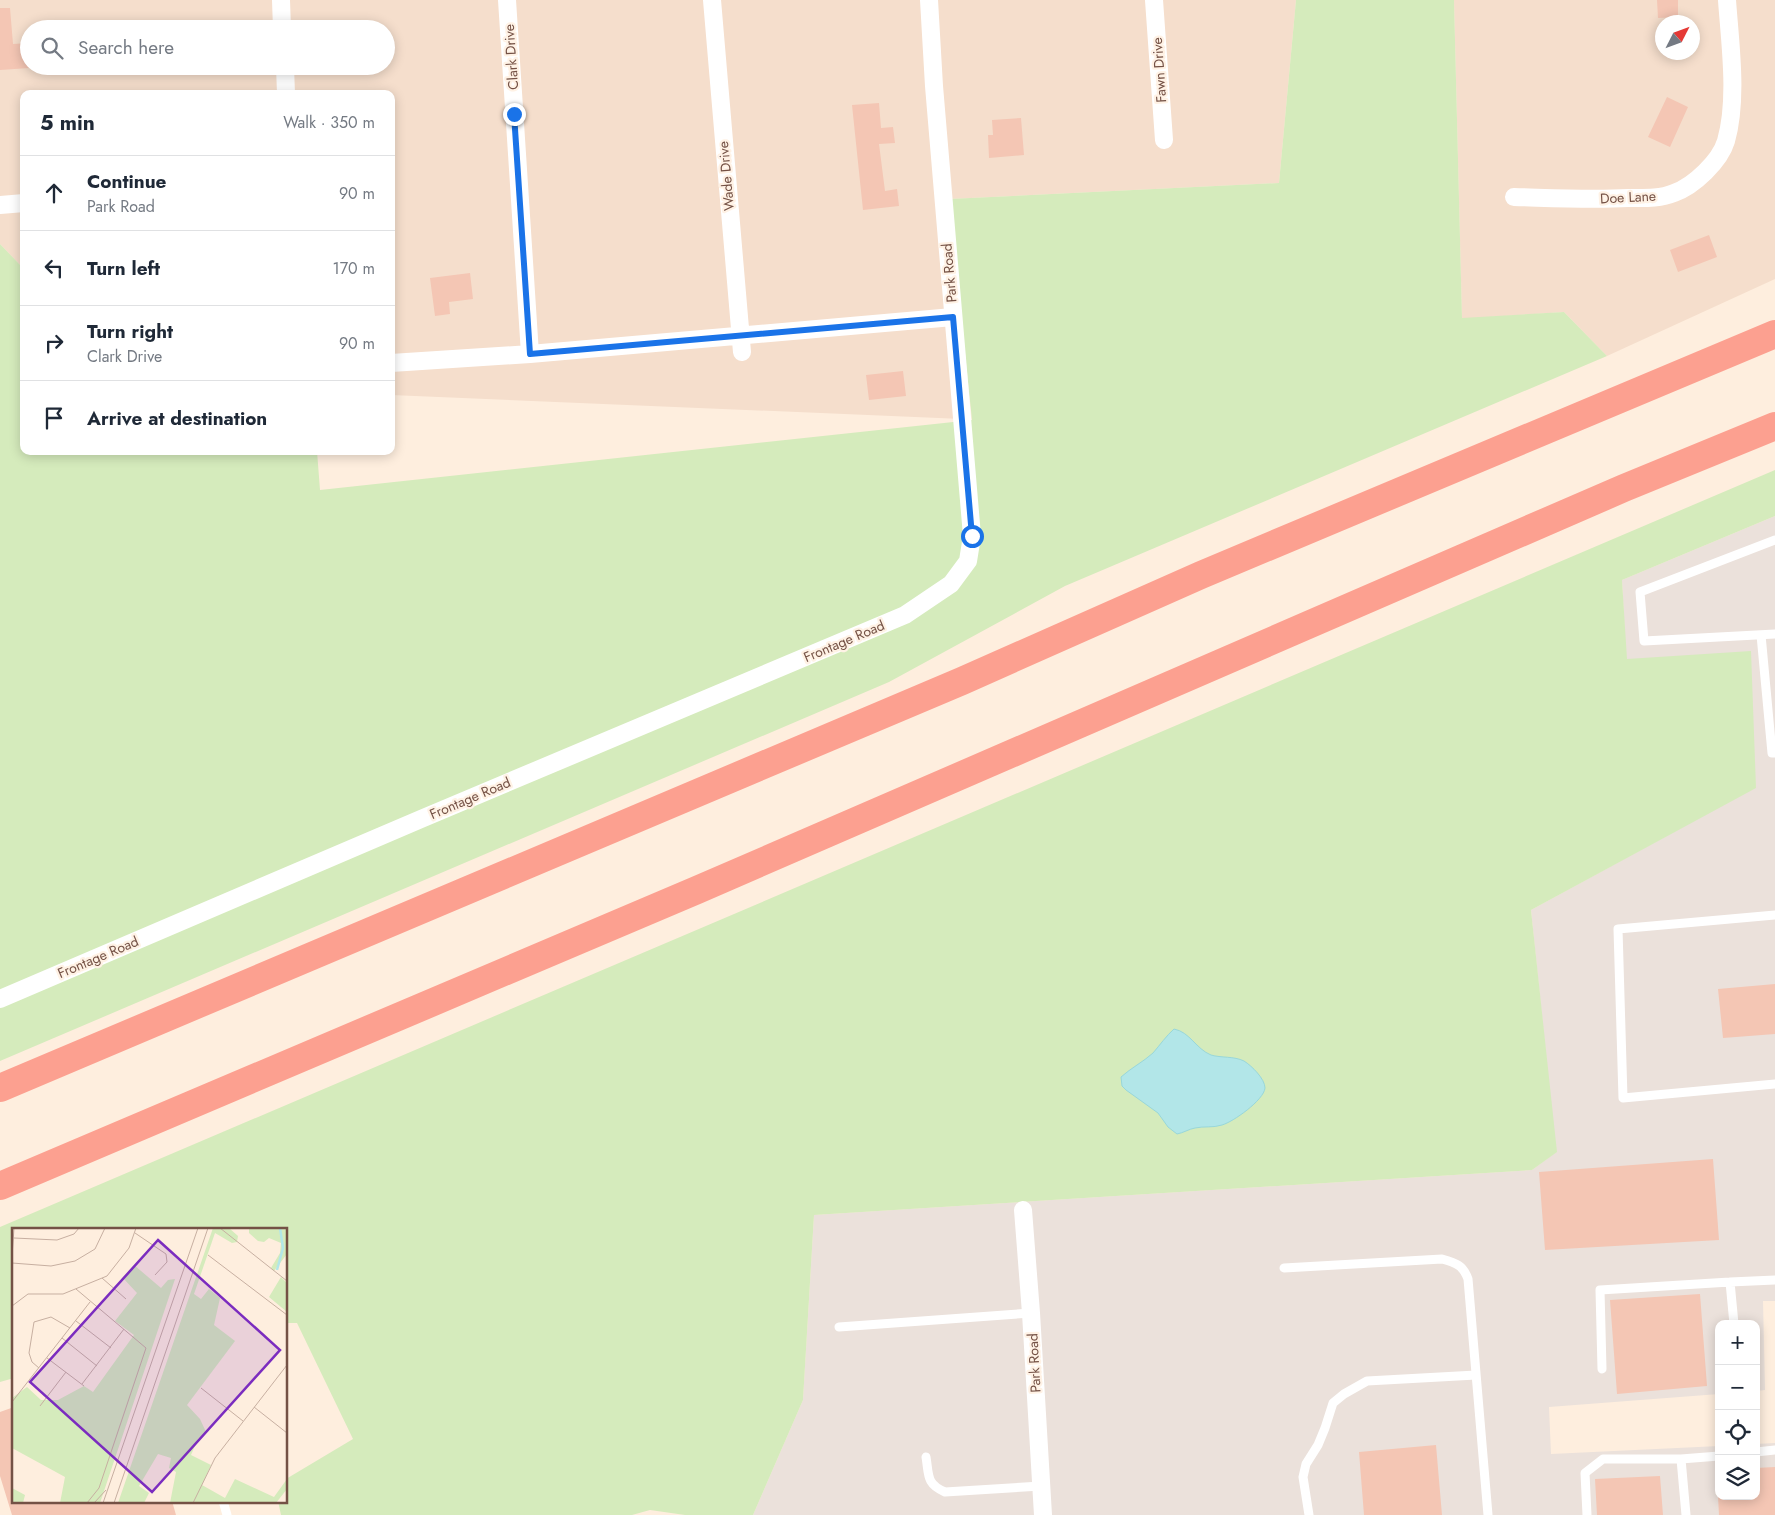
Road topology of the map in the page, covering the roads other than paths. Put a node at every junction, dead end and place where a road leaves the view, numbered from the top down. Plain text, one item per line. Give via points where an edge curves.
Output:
1 (281, 0) edge
2 (507, 0) edge
3 (712, 0) edge
4 (928, 0) edge
5 (1154, 0) edge
6 (1727, 0) edge
7 (282, 20) edge
8 (285, 75) edge
9 (286, 90) edge
10 (1164, 140) dead end
11 (1514, 197) dead end
12 (20, 203) edge
13 (0, 205) edge
14 (953, 317) junction
15 (1775, 334) edge
16 (741, 344) junction
17 (530, 354) junction
18 (395, 363) edge
19 (1775, 426) edge
20 (1775, 540) edge
21 (939, 593) joint
22 (1775, 634) edge
23 (1761, 635) junction
24 (1775, 753) edge
25 (1775, 915) edge
26 (0, 999) edge
27 (1775, 1084) edge
28 (0, 1088) edge
29 (0, 1188) edge
30 (1023, 1210) dead end
31 (1284, 1268) dead end
32 (1775, 1280) edge
33 (1730, 1282) junction
34 (1031, 1313) junction
35 (1734, 1320) edge
36 (839, 1327) dead end
37 (1602, 1369) dead end
38 (1476, 1375) junction
39 (1775, 1450) edge
40 (1760, 1452) edge
41 (1715, 1456) edge
42 (926, 1457) dead end
43 (1681, 1459) junction
44 (1041, 1486) junction
45 (223, 1502) edge
46 (227, 1515) edge
47 (1043, 1515) edge
48 (1309, 1515) edge
49 (1488, 1515) edge
50 (1587, 1515) edge
51 (1686, 1515) edge

1 - 7 street
2 - 17 street, Clark Drive
3 - 16 street, Wade Drive
4 - 14 street, Park Road
5 - 10 street, Fawn Drive
6 - 11 street, Doe Lane via 1732,110 1726,142 1716,161 1702,175 1674,193 1650,198
8 - 9 street
12 - 13 street
14 - 16 street
14 - 21 street, Park Road via 972,536 968,561 952,584
15 - 28 highway via 1210,571 962,681
16 - 17 street
17 - 18 street
19 - 29 highway via 1624,488
20 - 23 lane via 1640,592 1644,641
21 - 26 street, Frontage Road via 905,615
22 - 23 lane
23 - 24 lane via 1772,753
25 - 27 lane via 1618,929 1623,1098
30 - 34 street, Park Road
31 - 38 lane via 1442,1259 1458,1263 1465,1269 1468,1279
32 - 33 lane
33 - 35 lane
33 - 37 lane via 1600,1290
34 - 36 lane
34 - 44 street, Park Road
38 - 48 lane via 1367,1381 1333,1403 1303,1477
38 - 49 lane
39 - 40 lane
41 - 43 lane
42 - 44 lane via 929,1480 935,1488 945,1492
43 - 50 lane via 1603,1459 1585,1473
43 - 51 lane
44 - 47 street, Park Road
45 - 46 lane

